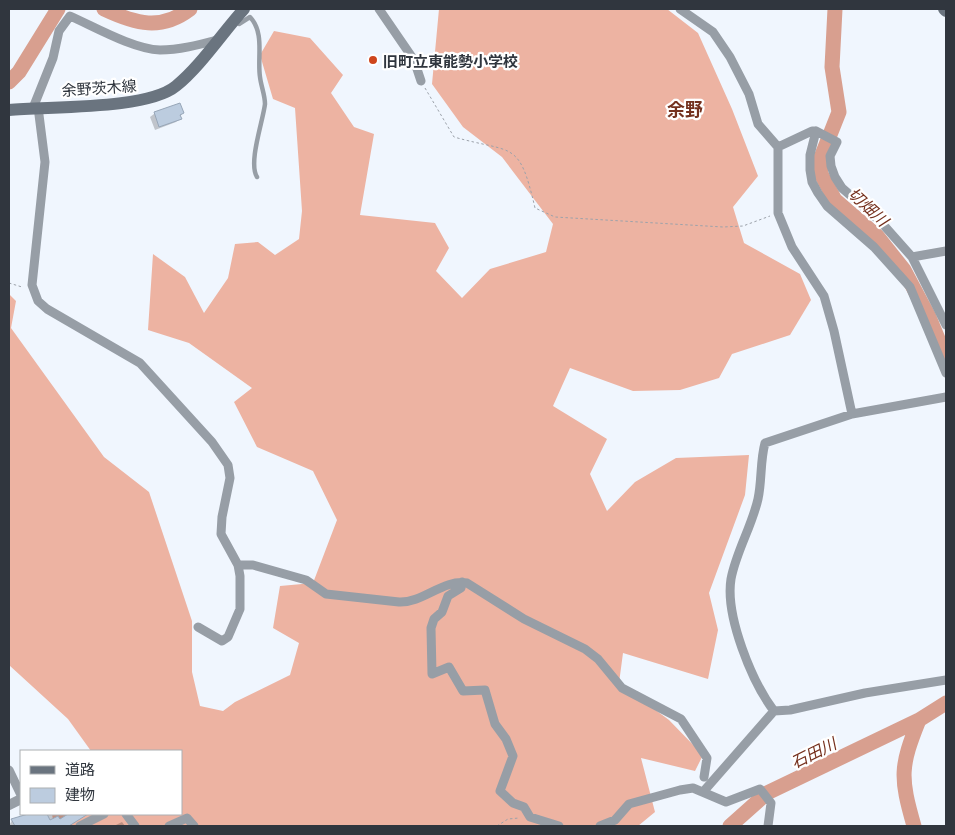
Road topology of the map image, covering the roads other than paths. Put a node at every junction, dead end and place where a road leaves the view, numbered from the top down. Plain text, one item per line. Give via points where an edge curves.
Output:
1 (244, 9) edge
2 (379, 9) edge
3 (680, 9) edge
4 (234, 20) junction
5 (217, 40) junction
6 (420, 81) road end
7 (36, 107) junction
8 (9, 110) edge
9 (816, 131) junction
10 (778, 147) junction
11 (257, 177) dead end
12 (946, 251) edge
13 (912, 257) junction
14 (946, 325) edge
15 (946, 373) edge
16 (946, 397) edge
17 (852, 414) junction
18 (238, 565) junction
19 (462, 582) junction
20 (198, 627) dead end
21 (946, 680) edge
22 (774, 711) junction
23 (9, 770) edge
24 (704, 777) dead end
25 (703, 792) junction
26 (20, 795) edge
27 (20, 798) edge
28 (9, 805) edge
29 (102, 815) edge
30 (127, 815) edge
31 (80, 826) edge
32 (135, 826) edge
33 (170, 826) edge
34 (194, 826) edge
35 (559, 826) edge
36 (600, 826) edge
37 (768, 826) edge

1 - 4 main road, 余野茨木線
2 - 6 street via 414,60
3 - 10 street via 713,32 749,94 758,124
4 - 5 main road, 余野茨木線
4 - 11 lane via 239,24 250,17 256,23 258,33 259,76 265,101 254,166
5 - 7 main road, 余野茨木線 via 176,87 162,94 140,102
5 - 7 street via 182,48 144,48 70,16 59,31
7 - 8 main road, 余野茨木線
7 - 18 street via 44,162 33,288 38,301 140,363 212,442 228,465 230,478 221,534
9 - 10 street
9 - 13 street via 837,142 830,156 831,166 842,188 880,221
9 - 15 street via 810,155 812,182 827,206 874,247 910,287
10 - 17 street via 778,213 792,247 824,296
12 - 13 street
13 - 14 street
16 - 17 street
17 - 22 street via 765,443 758,500 731,577 729,595 748,661 764,698
18 - 19 street via 253,565 306,580 326,594 399,602 409,602 457,581
18 - 20 street via 240,609 228,636 222,641 215,639
19 - 24 street via 467,582 524,619 585,649 598,659 622,688 681,719 707,758
19 - 35 street via 461,588 448,596 431,628 432,674 449,667 463,691 485,690 495,724 513,756 500,790 513,803 524,807 530,817
21 - 22 street
22 - 25 street
23 - 26 street
25 - 36 street via 693,788 680,790 629,804 615,820
25 - 37 street via 726,802 760,789 771,803
27 - 28 street
29 - 31 street
30 - 32 street
33 - 34 street via 187,818

